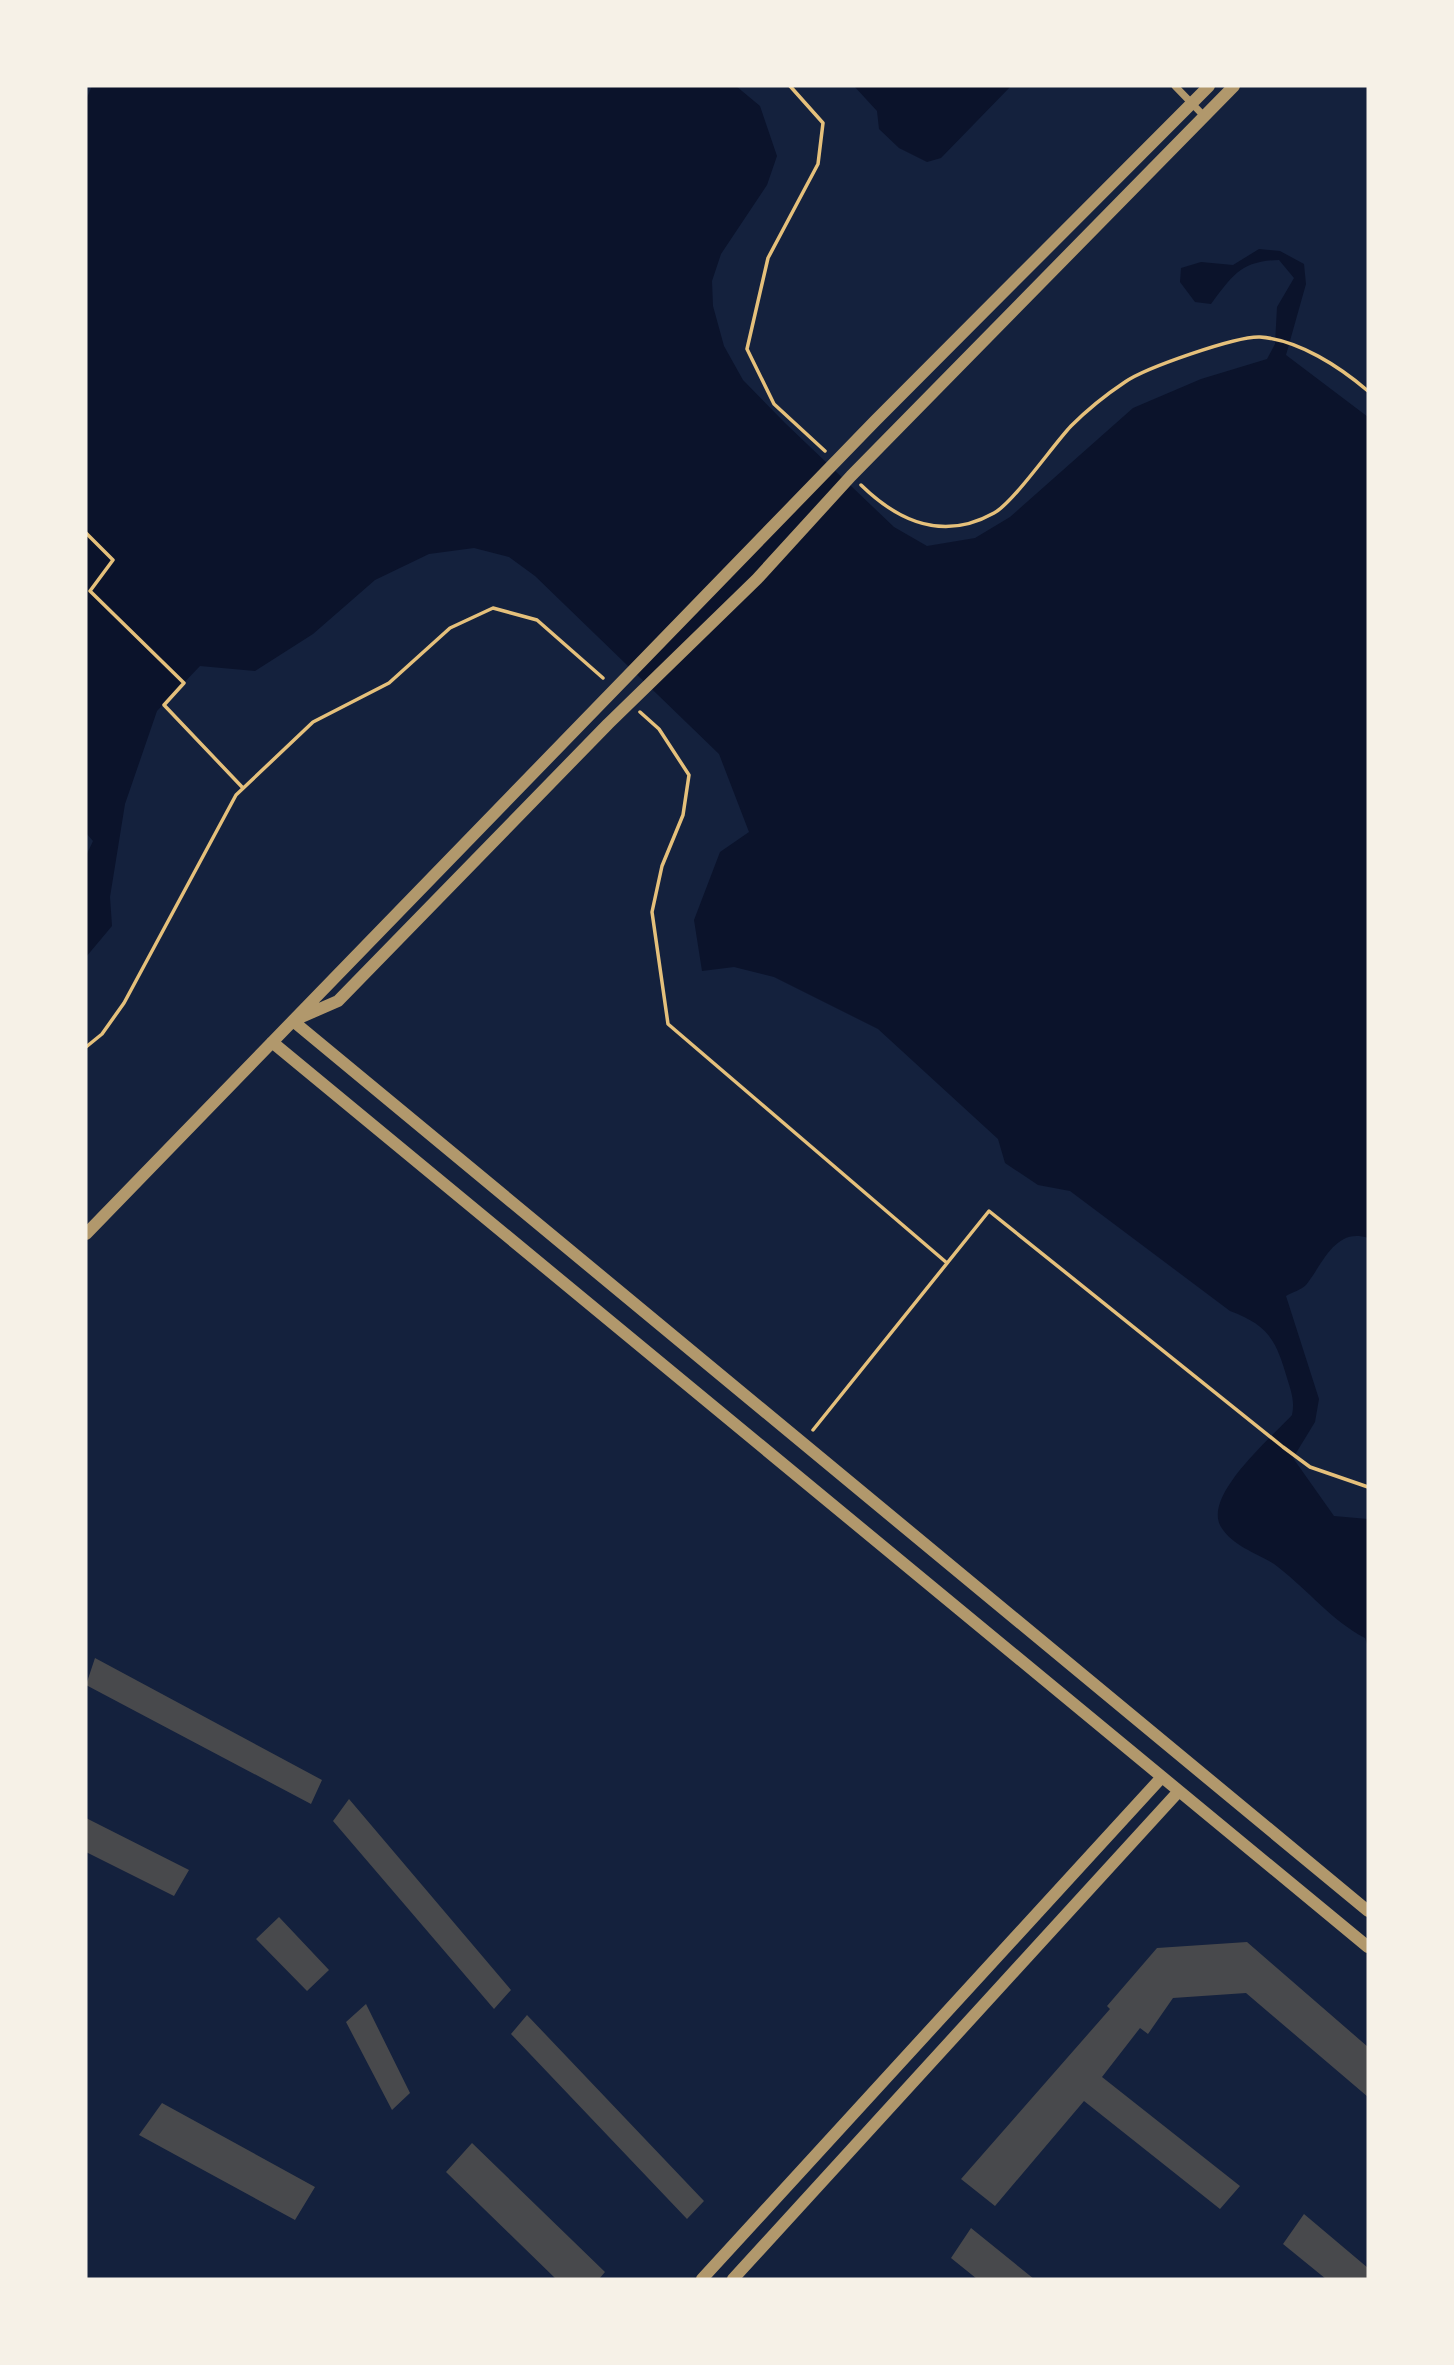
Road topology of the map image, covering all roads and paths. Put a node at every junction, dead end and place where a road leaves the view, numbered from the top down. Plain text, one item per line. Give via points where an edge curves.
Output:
1 (1175, 86) edge
2 (1209, 86) edge
3 (1234, 86) edge
4 (1193, 102) junction
5 (1204, 116) junction
6 (86, 533) edge
7 (608, 683) dead end
8 (639, 710) dead end
9 (243, 788) junction
10 (293, 1021) junction
11 (272, 1042) junction
12 (86, 1047) edge
13 (86, 1234) edge
14 (947, 1263) junction
15 (803, 1443) junction
16 (1368, 1487) edge
17 (1162, 1777) junction
18 (1179, 1791) junction
19 (1368, 1911) edge
20 (1368, 1947) edge
21 (702, 2279) edge
22 (733, 2279) edge

1 - 4 street
2 - 4 street
3 - 5 street
4 - 5 street
4 - 10 street via 875,421
5 - 10 street via 757,579 608,724 338,1001
6 - 9 path via 113,560 90,591 184,683 164,705
7 - 9 path via 537,620 492,608 450,628 389,683 313,722
8 - 14 path via 659,729 689,775 682,815 662,866 652,912 668,1024
9 - 12 path via 124,1003 102,1034
10 - 11 street
10 - 15 street
11 - 13 street
11 - 17 street
14 - 15 path
14 - 16 path via 989,1210 1310,1467
15 - 19 street
17 - 18 street
17 - 21 street
18 - 20 street
18 - 22 street

